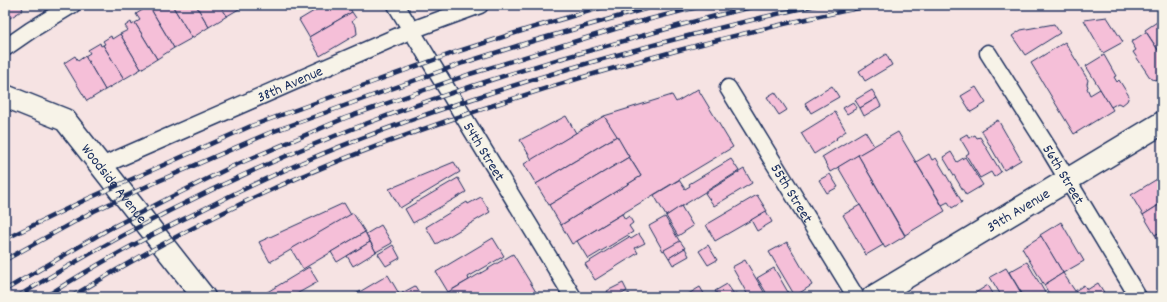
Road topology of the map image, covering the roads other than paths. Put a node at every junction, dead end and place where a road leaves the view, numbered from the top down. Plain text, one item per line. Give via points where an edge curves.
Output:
1 (72, 5) edge
2 (396, 5) edge
3 (480, 5) edge
4 (412, 30) junction
5 (5, 48) edge
6 (988, 53) dead end
7 (728, 88) dead end
8 (5, 96) edge
9 (1162, 123) edge
10 (102, 166) junction
11 (1068, 180) junction
12 (204, 297) edge
13 (573, 297) edge
14 (856, 297) edge
15 (873, 297) edge
16 (1138, 297) edge

1 - 5 street
2 - 4 street, 54th Street
3 - 4 street, 38th Avenue
4 - 10 street, 38th Avenue
4 - 13 street, 54th Street
6 - 11 street, 56th Street
7 - 14 street, 55th Street
8 - 10 street, Woodside Avenue via 65,120
9 - 11 street, 39th Avenue
10 - 12 street, Woodside Avenue
11 - 15 street, 39th Avenue
11 - 16 street, 56th Street

